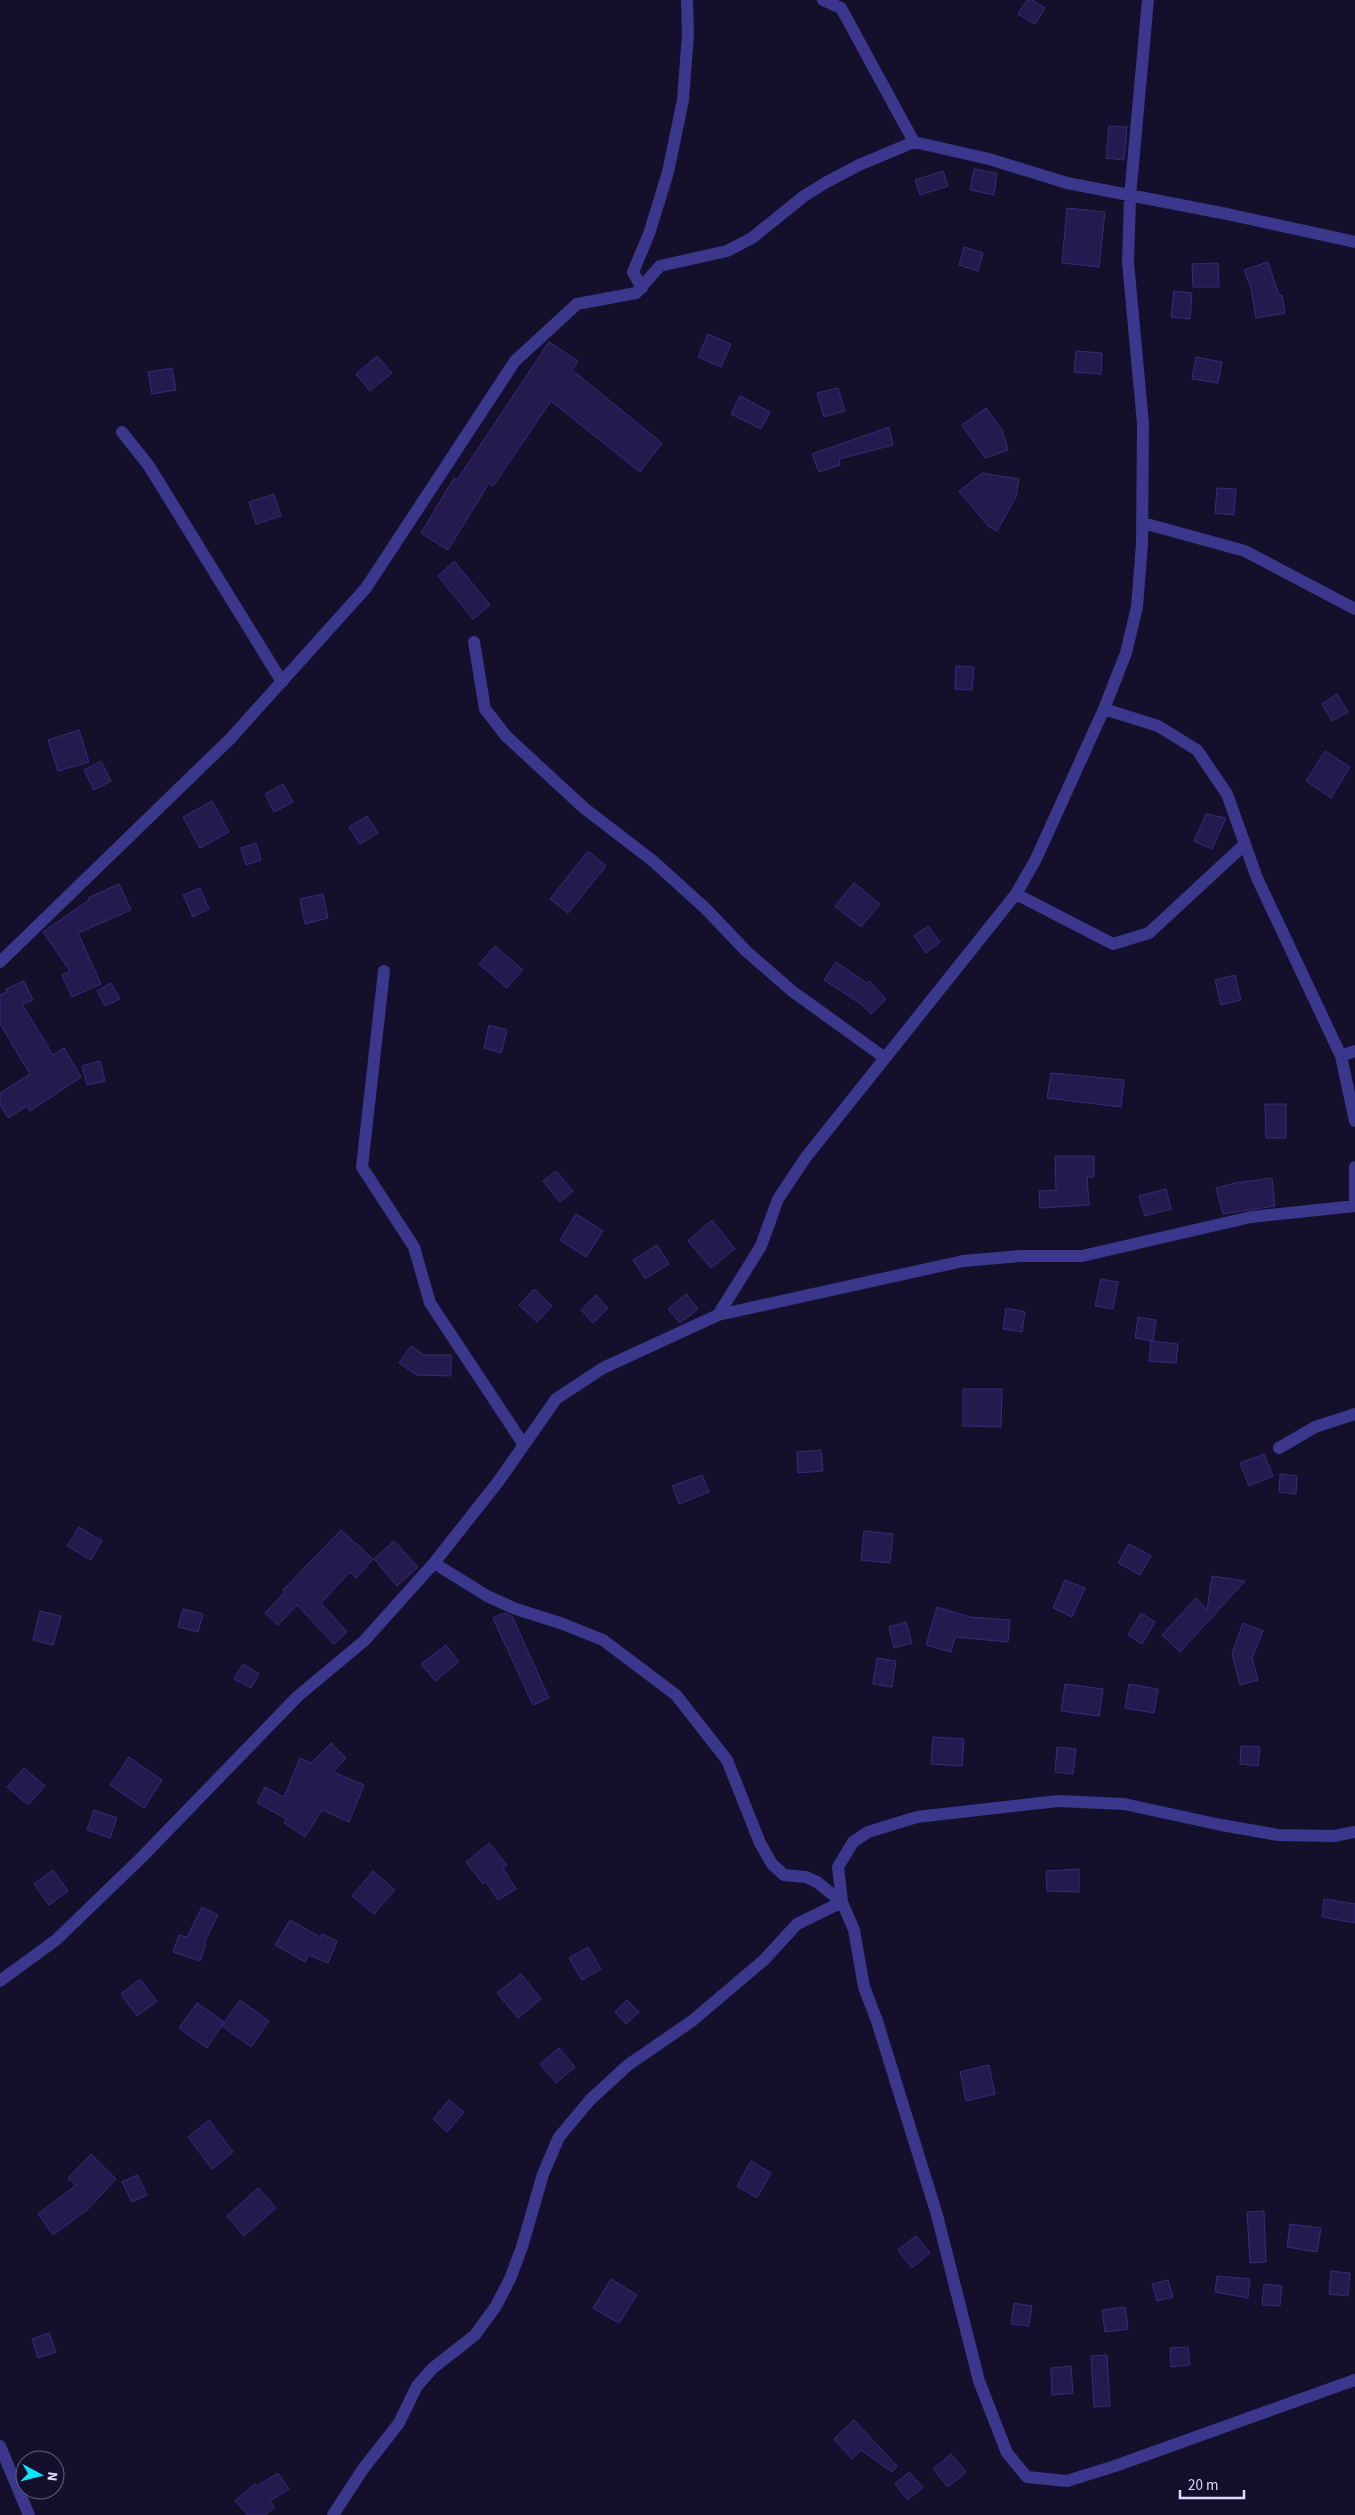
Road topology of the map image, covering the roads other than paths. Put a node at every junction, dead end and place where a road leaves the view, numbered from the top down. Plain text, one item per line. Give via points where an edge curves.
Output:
1 (687, 0) edge
2 (823, 0) edge
3 (1148, 0) edge
4 (841, 4) edge
5 (914, 142) junction
6 (1130, 197) junction
7 (1355, 242) edge
8 (642, 288) junction
9 (122, 432) dead end
10 (1143, 523) junction
11 (1355, 608) edge
12 (474, 642) dead end
13 (282, 682) junction
14 (1104, 710) junction
15 (1245, 844) junction
16 (1016, 894) junction
17 (0, 962) edge
18 (384, 971) dead end
19 (1355, 1051) edge
20 (1342, 1056) junction
21 (885, 1058) junction
22 (1355, 1120) edge
23 (1355, 1167) edge
24 (1355, 1200) edge
25 (1355, 1206) edge
26 (718, 1315) junction
27 (1355, 1414) edge
28 (524, 1445) junction
29 (1279, 1448) dead end
30 (434, 1562) junction
31 (1355, 1832) edge
32 (842, 1902) junction
33 (0, 1981) edge
34 (1355, 2380) edge
35 (0, 2446) edge
36 (29, 2515) edge
37 (333, 2515) edge

1 - 8 street via 683,100 668,172 649,234 633,272
2 - 4 street
3 - 6 street
4 - 5 street
5 - 6 street
5 - 8 street via 825,183 752,238 727,251 660,266
6 - 7 street
6 - 10 street via 1128,262 1143,424
8 - 13 street via 636,293 577,304 515,361 366,588
9 - 13 street via 149,466
10 - 11 street via 1245,551
10 - 14 street via 1137,607 1126,654
12 - 21 street via 485,709 506,736 584,808 653,861 792,991
13 - 17 street via 230,739
14 - 15 street via 1158,726 1197,750 1227,794
14 - 16 street via 1036,859
15 - 16 street via 1149,933 1113,944
15 - 20 street via 1257,878
16 - 21 street
18 - 28 street via 362,1167 414,1247 430,1303
19 - 20 street
20 - 22 street
21 - 26 street via 806,1157 778,1199 760,1246
23 - 24 street
25 - 26 street via 1251,1218 1082,1256 1020,1256 963,1261
26 - 28 street via 602,1368 556,1399
27 - 29 street via 1315,1427
28 - 30 street
30 - 32 street via 502,1603 603,1640 676,1695 728,1760 760,1843 772,1864 784,1875 806,1877 817,1882
30 - 33 street via 364,1641 298,1696 56,1940
31 - 32 street via 1334,1836 1278,1835 1124,1804 1058,1800 917,1817 868,1832 853,1842 838,1867
32 - 34 street via 854,1930 864,1987 878,2021 937,2215 979,2381 1008,2453 1027,2477 1067,2481
32 - 37 street via 797,1924 764,1960 692,2021 628,2065 590,2100 559,2137 543,2174 522,2247 496,2306 475,2335 433,2368 418,2386 399,2423
35 - 36 street

